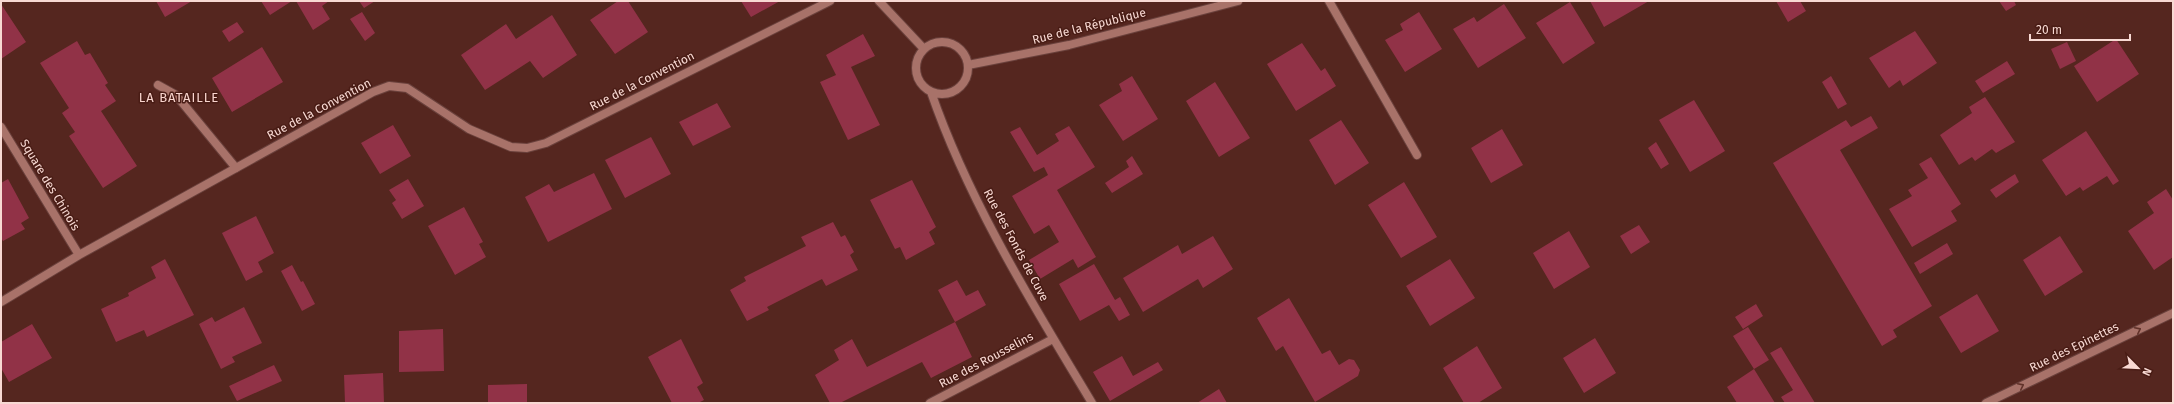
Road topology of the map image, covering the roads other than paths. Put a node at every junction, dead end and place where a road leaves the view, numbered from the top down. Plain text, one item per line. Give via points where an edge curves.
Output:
1 (830, 1) edge
2 (879, 1) edge
3 (1238, 1) edge
4 (1329, 1) edge
5 (924, 49) junction
6 (968, 65) junction
7 (158, 85) dead end
8 (931, 92) junction
9 (1, 126) edge
10 (1417, 155) dead end
11 (236, 168) junction
12 (79, 255) junction
13 (1, 302) edge
14 (2173, 313) edge
15 (1053, 339) junction
16 (930, 403) edge
17 (1092, 403) edge
18 (1986, 403) edge

1 - 11 street, Rue de la Convention via 540,145 527,148 511,147 468,129 407,88 389,86 373,92
2 - 5 street
3 - 6 street, Rue de la République via 1069,45
4 - 10 street
5 - 6 street via 931,44 947,42 962,51
5 - 8 street via 916,64 916,72 924,87
6 - 8 street via 968,75 958,89 940,94
7 - 11 street via 176,95
8 - 15 street, Rue des Fonds de Cuve via 946,133 998,242
9 - 12 street, Square des Chinois
11 - 12 street, Rue de la Convention
12 - 13 street, Rue de la Convention
18 -> 14 street, Rue des Epinettes
15 - 16 street, Rue des Rousselins
15 - 17 street, Rue des Fonds de Cuve

